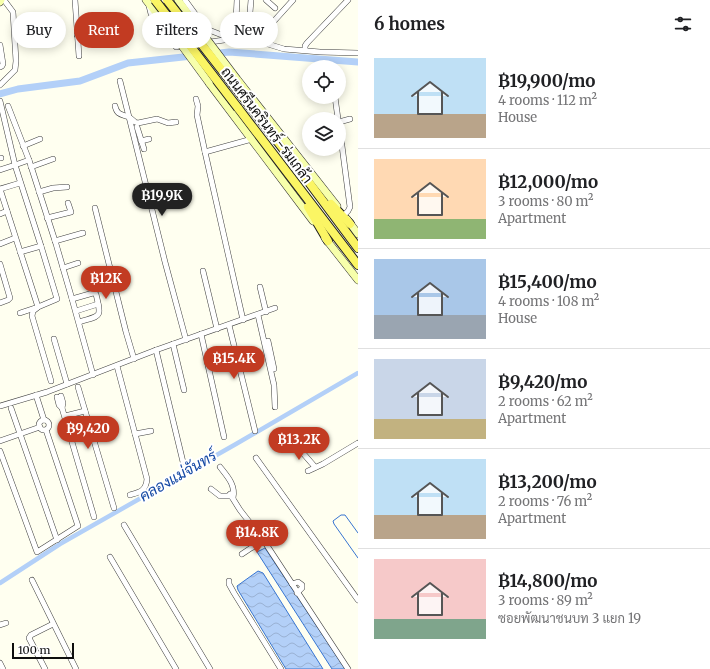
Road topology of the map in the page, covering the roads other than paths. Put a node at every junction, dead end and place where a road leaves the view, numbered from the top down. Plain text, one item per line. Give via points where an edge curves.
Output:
1 (75, 0) edge
2 (167, 0) edge
3 (178, 0) edge
4 (186, 0) edge
5 (237, 0) edge
6 (251, 0) edge
7 (266, 0) edge
8 (293, 0) edge
9 (348, 0) edge
10 (2, 1) edge
11 (150, 1) edge
12 (275, 8) dead end
13 (76, 12) edge
14 (236, 12) edge
15 (251, 12) edge
16 (278, 17) edge
17 (220, 34) edge
18 (220, 41) edge
19 (0, 45) edge
20 (278, 47) edge
21 (78, 48) edge
22 (305, 50) junction
23 (358, 53) edge
24 (79, 56) dead end
25 (0, 67) edge
26 (120, 81) dead end
27 (0, 85) edge
28 (196, 99) dead end
29 (1, 104) edge
30 (8, 106) dead end
31 (115, 106) dead end
32 (129, 117) junction
33 (346, 120) edge
34 (350, 120) dead end
35 (176, 122) dead end
36 (138, 127) dead end
37 (40, 139) dead end
38 (149, 139) dead end
39 (252, 139) junction
40 (141, 141) junction
41 (23, 146) junction
42 (144, 149) junction
43 (137, 151) junction
44 (205, 152) junction
45 (145, 155) dead end
46 (343, 156) edge
47 (53, 158) dead end
48 (29, 160) junction
49 (15, 164) junction
50 (31, 167) junction
51 (0, 170) edge
52 (305, 177) junction
53 (291, 178) junction
54 (20, 183) junction
55 (67, 187) dead end
56 (0, 189) edge
57 (39, 192) junction
58 (68, 202) dead end
59 (96, 208) dead end
60 (7, 211) junction
61 (0, 214) edge
62 (344, 215) junction
63 (47, 218) junction
64 (350, 224) junction
65 (83, 233) dead end
66 (358, 234) edge
67 (15, 238) junction
68 (55, 241) junction
69 (328, 241) junction
70 (0, 244) edge
71 (41, 246) junction
72 (358, 248) edge
73 (20, 252) junction
74 (78, 263) dead end
75 (0, 264) edge
76 (358, 265) edge
77 (63, 268) junction
78 (203, 271) dead end
79 (358, 280) edge
80 (260, 287) dead end
81 (72, 299) junction
82 (0, 302) edge
83 (98, 304) junction
84 (38, 307) junction
85 (274, 308) dead end
86 (76, 311) junction
87 (20, 312) dead end
88 (266, 312) junction
89 (258, 315) junction
90 (242, 320) junction
91 (79, 322) junction
92 (229, 325) junction
93 (217, 329) junction
94 (201, 334) junction
95 (54, 339) dead end
96 (186, 340) junction
97 (268, 341) dead end
98 (173, 344) junction
99 (267, 347) junction
100 (156, 350) junction
101 (134, 359) junction
102 (117, 366) junction
103 (92, 375) junction
104 (276, 380) dead end
105 (51, 381) dead end
106 (67, 384) junction
107 (78, 387) dead end
108 (184, 390) dead end
109 (58, 393) junction
110 (36, 395) junction
111 (0, 406) edge
112 (275, 407) dead end
113 (11, 408) dead end
114 (85, 411) junction
115 (65, 416) junction
116 (44, 420) junction
117 (40, 427) junction
118 (46, 430) junction
119 (151, 431) dead end
120 (255, 431) dead end
121 (20, 434) junction
122 (135, 434) junction
123 (224, 436) dead end
124 (0, 441) edge
125 (358, 443) edge
126 (293, 445) dead end
127 (0, 451) edge
128 (256, 458) dead end
129 (182, 462) dead end
130 (220, 467) dead end
131 (315, 467) junction
132 (308, 470) dead end
133 (211, 489) dead end
134 (130, 495) dead end
135 (231, 496) junction
136 (114, 508) dead end
137 (94, 517) dead end
138 (124, 525) dead end
139 (57, 540) junction
140 (264, 542) junction
141 (242, 554) dead end
142 (110, 557) dead end
143 (32, 580) dead end
144 (229, 581) dead end
145 (292, 584) junction
146 (297, 593) junction
147 (358, 600) edge
148 (6, 623) dead end
149 (53, 624) junction
150 (0, 625) edge
151 (0, 663) edge
152 (3, 669) edge
153 (45, 669) edge
154 (76, 669) edge
155 (176, 669) edge
156 (210, 669) edge
157 (281, 669) edge
158 (348, 669) edge

1 - 13 street
2 - 52 main road, ถนนศรีนครินทร์-ร่มเกล้า, bridge
3 - 62 main road, ถนนศรีนครินทร์-ร่มเกล้า, bridge
4 - 17 street via 204,26
5 - 14 street
6 - 15 street
7 - 12 street
8 - 16 street
9 - 22 street via 307,43
10 - 27 street via 13,12 16,61 15,70
11 - 18 street via 151,14 176,47
11 - 39 main road, ถนนศรีนครินทร์-ร่มเกล้า, bridge
11 - 53 main road, ถนนศรีนครินทร์-ร่มเกล้า, bridge via 238,108
19 - 25 street
20 - 22 street
21 - 24 street
22 - 23 street
26 - 32 street
28 - 44 street
29 - 49 street
30 - 41 street
31 - 32 street via 117,113
32 - 35 street via 138,123 157,119 168,123
32 - 43 street
33 - 34 street
36 - 40 street
37 - 41 street
38 - 40 street
39 - 44 street
39 - 69 main road, ถนนศรีนครินทร์-ร่มเกล้า
40 - 42 street
41 - 48 street
42 - 43 street
42 - 45 street
43 - 96 street
44 - 90 street
46 - 62 street via 350,207
47 - 50 street
48 - 49 street
48 - 50 street
49 - 51 street
49 - 54 street
50 - 57 street
52 - 64 main road
52 - 72 main road, ถนนศรีนครินทร์-ร่มเกล้า
53 - 69 main road
53 - 76 main road, ถนนศรีนครินทร์-ร่มเกล้า
54 - 56 street
54 - 71 street
55 - 57 street
56 - 60 street
57 - 63 street
58 - 63 street via 71,212
59 - 101 street
60 - 61 street
60 - 67 street
62 - 64 main road, ถนนศรีนครินทร์-ร่มเกล้า
63 - 68 street
64 - 66 main road, ถนนศรีนครินทร์-ร่มเกล้า
65 - 68 street
67 - 70 street
67 - 73 street
68 - 77 street
69 - 79 main road, ถนนศรีนครินทร์-ร่มเกล้า
71 - 73 street
71 - 84 street via 57,299
73 - 84 street
74 - 77 street
75 - 82 street via 10,298
77 - 81 street
78 - 93 street
80 - 88 street
81 - 83 street via 93,293 96,294
81 - 86 street
83 - 86 street
83 - 91 street via 100,312 97,316
84 - 87 street
84 - 105 street via 32,311 32,316
85 - 88 street
86 - 91 street
88 - 89 street
89 - 90 street
89 - 99 street
90 - 92 street
91 - 103 street
92 - 93 street
92 - 120 street
93 - 94 street
94 - 96 street
94 - 123 street
95 - 106 street
96 - 98 street
97 - 99 street
98 - 100 street
98 - 108 street
99 - 104 street
99 - 112 street
100 - 101 street
100 - 129 street
101 - 102 street
102 - 103 street
102 - 122 street
103 - 106 street
106 - 109 street
107 - 114 street
109 - 110 street
109 - 115 street
110 - 111 street
110 - 116 street
113 - 121 street
114 - 115 street
114 - 136 street
115 - 137 street
116 - 117 street via 40,422
116 - 118 street via 50,425
117 - 118 street
117 - 121 street
118 - 139 street via 78,526
119 - 122 street
121 - 124 street
121 - 139 street
122 - 134 street via 146,484 138,493
125 - 131 street
126 - 131 street
127 - 139 street via 37,552
128 - 147 street
130 - 135 street via 230,480 234,493
131 - 132 street
133 - 135 street via 220,496
135 - 140 street
138 - 156 street
140 - 141 street
140 - 145 street
142 - 155 street
143 - 149 street
144 - 157 street
145 - 146 street
145 - 146 street via 298,582 302,585
146 - 158 street
148 - 150 street
149 - 153 street via 31,635 30,638
149 - 154 street
151 - 152 street

